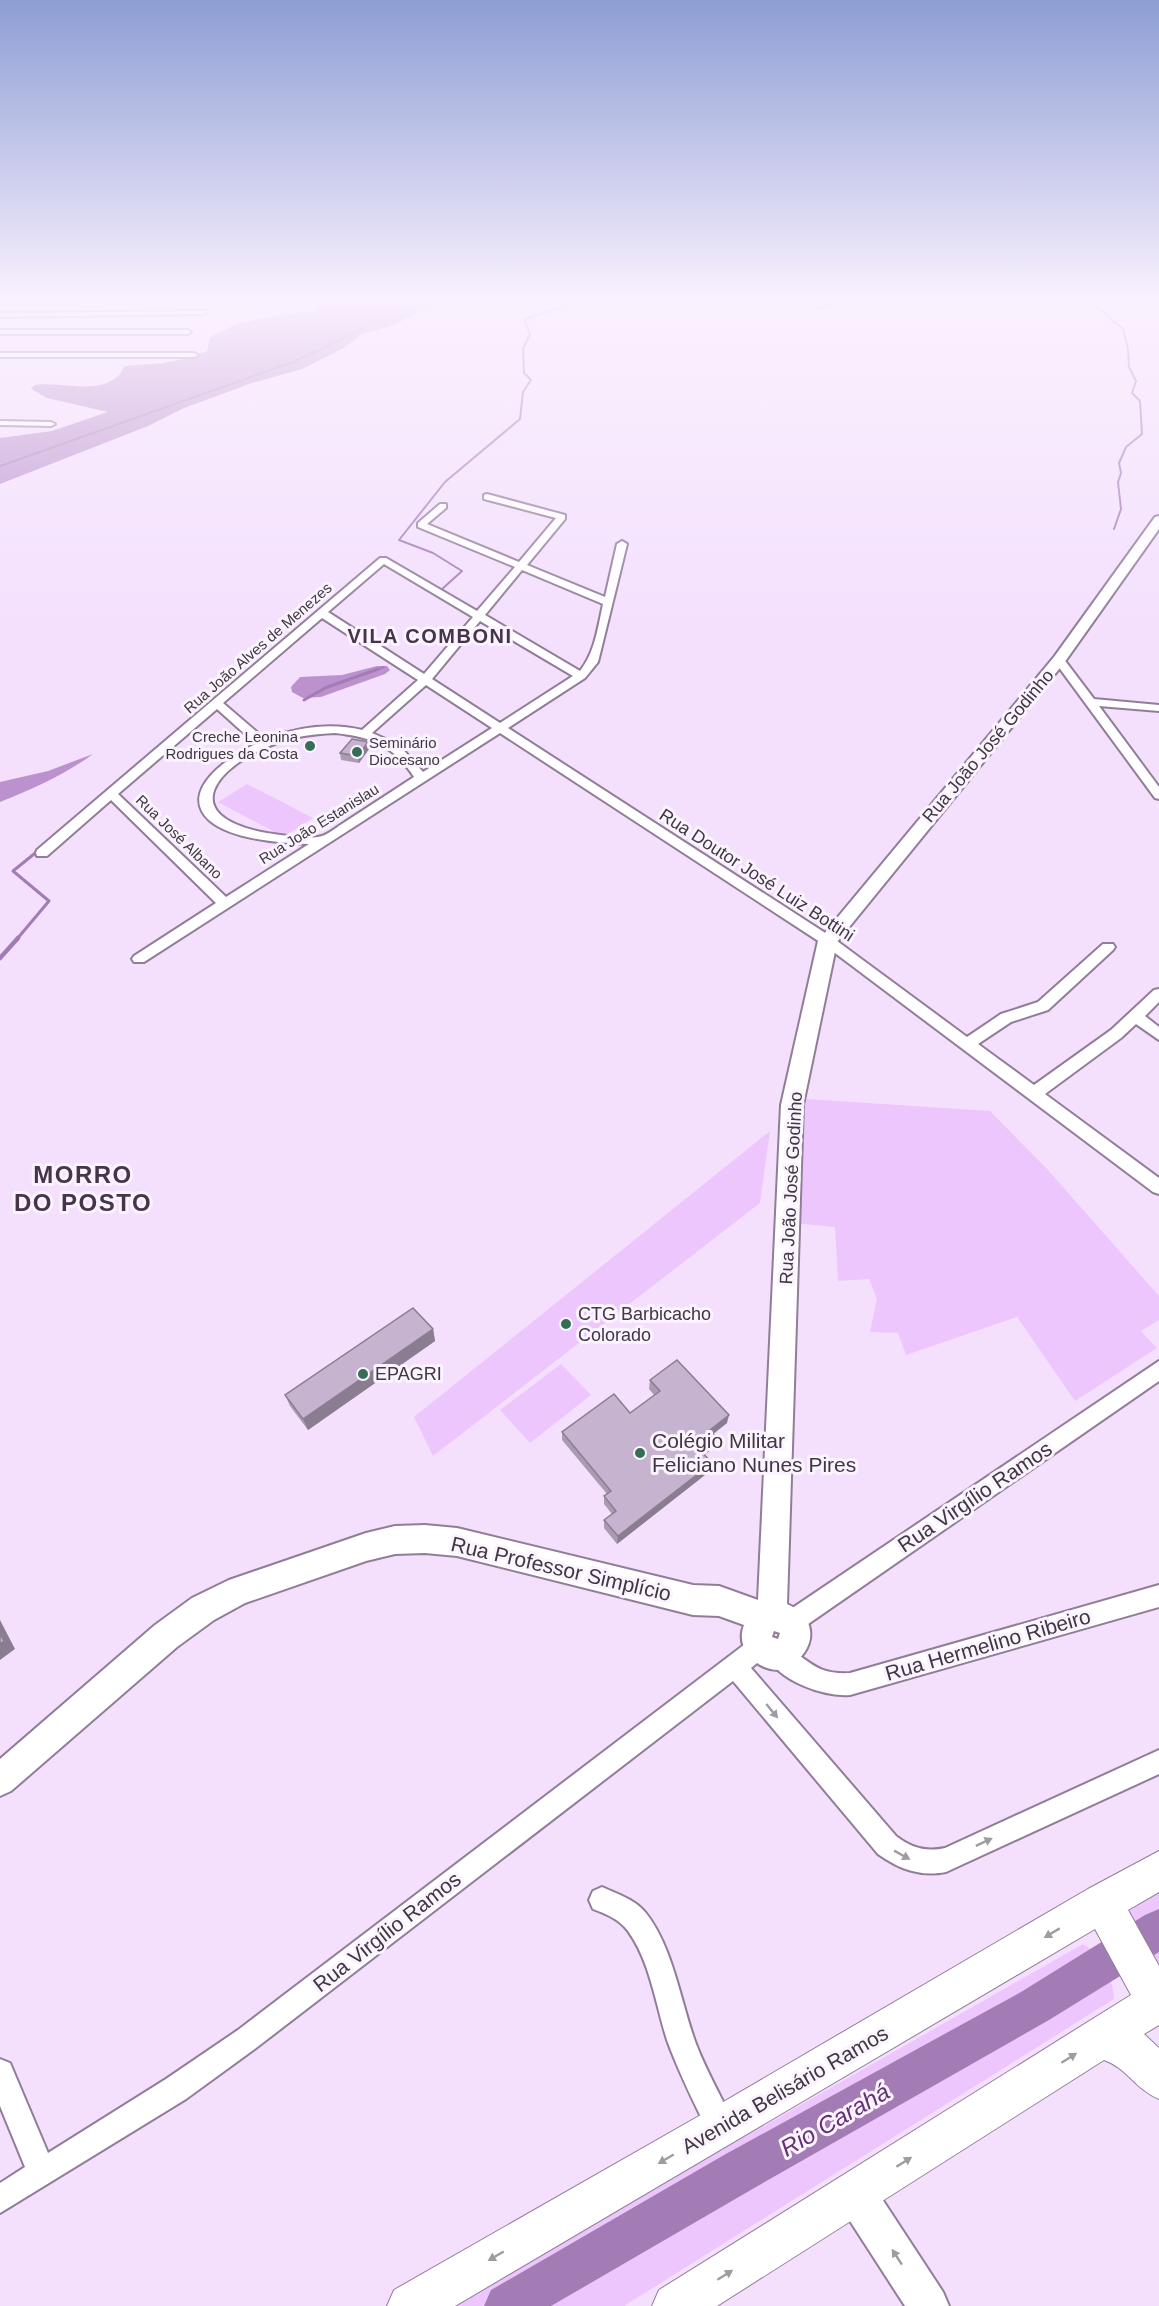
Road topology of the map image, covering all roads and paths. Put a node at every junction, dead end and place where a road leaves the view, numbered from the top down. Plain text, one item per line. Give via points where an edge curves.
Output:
1 (0, 423) edge
2 (51, 424) dead end
3 (487, 497) dead end
4 (443, 506) dead end
5 (1159, 520) edge
6 (622, 544) dead end
7 (520, 566) junction
8 (608, 602) junction
9 (322, 613) junction
10 (479, 616) junction
11 (1059, 660) junction
12 (581, 676) junction
13 (425, 680) junction
14 (1090, 702) junction
15 (216, 703) junction
16 (1159, 708) edge
17 (500, 729) junction
18 (363, 735) junction
19 (262, 743) junction
20 (421, 779) junction
21 (1153, 780) edge
22 (111, 794) junction
23 (1159, 795) edge
24 (326, 839) junction
25 (42, 853) dead end
26 (225, 904) junction
27 (828, 941) junction
28 (1108, 947) dead end
29 (139, 959) dead end
30 (1159, 994) edge
31 (1136, 1017) junction
32 (1159, 1035) edge
33 (967, 1044) junction
34 (1033, 1094) junction
35 (1159, 1187) edge
36 (1159, 1370) edge
37 (1159, 1596) edge
38 (774, 1633) junction
39 (735, 1666) junction
40 (1159, 1762) edge
41 (0, 1779) edge
42 (1159, 1870) edge
43 (602, 1900) dead end
44 (1109, 1915) junction
45 (1156, 2001) edge
46 (1102, 2038) junction
47 (0, 2073) edge
48 (1159, 2078) edge
49 (722, 2127) junction
50 (42, 2173) junction
51 (855, 2193) junction
52 (0, 2199) edge
53 (410, 2306) edge
54 (675, 2306) edge
55 (929, 2306) edge

1 - 2 street
3 - 7 street via 562,517
4 - 7 street via 421,525
5 - 11 street, Rua João José Godinho
6 - 8 street, Rua João Estanislau
7 - 8 street
7 - 10 street
8 - 12 street, Rua João Estanislau via 596,655
9 - 10 street, Rua João Alves de Menezes via 383,560
9 - 13 street, Rua Doutor José Luiz Bottini
9 - 15 street, Rua João Alves de Menezes
10 - 12 street
10 - 13 street
11 - 14 street
11 - 27 street, Rua João José Godinho
12 - 17 street, Rua João Estanislau
13 - 17 street, Rua Doutor José Luiz Bottini
13 - 18 street
14 - 16 street
14 - 21 street
15 - 19 street
15 - 22 street, Rua João Alves de Menezes
17 - 20 street, Rua João Estanislau
17 - 27 street, Rua Doutor José Luiz Bottini
18 - 19 street via 304,732
18 - 20 street via 395,748
19 - 24 street via 210,783 206,792 208,808 227,825 261,837 292,841
20 - 24 street, Rua João Estanislau
21 - 23 street
22 - 25 street, Rua João Alves de Menezes
22 - 26 street, Rua José Albano
24 - 26 street, Rua João Estanislau
26 - 29 street, Rua João Estanislau
27 - 33 street, Rua Doutor José Luiz Bottini
27 - 38 street, Rua João José Godinho via 792,1105
28 - 33 street via 1043,1006 1006,1018
30 - 31 street
31 - 32 street
31 - 34 street
33 - 34 street, Rua Doutor José Luiz Bottini
34 - 35 street, Rua Doutor José Luiz Bottini
36 - 38 street, Rua Virgílio Ramos
37 - 38 street, Rua Hermelino Ribeiro via 832,1686 817,1682
38 - 39 street, Rua Virgílio Ramos
38 - 41 street, Rua Professor Simplício via 707,1612 693,1600 457,1542 395,1540 366,1546 239,1590 203,1609 166,1636
39 -> 40 street via 887,1845 918,1862 946,1860
39 - 50 street, Rua Virgílio Ramos via 247,2039 176,2089
42 - 44 main road, Avenida Belisário Ramos
43 - 49 street via 625,1910 639,1926 682,2044
44 - 45 main road
44 -> 49 main road, Avenida Belisário Ramos
45 - 46 main road
46 - 48 main road via 1130,2048
51 -> 46 main road
47 - 50 street
49 -> 53 main road, Avenida Belisário Ramos
50 - 52 street, Rua Virgílio Ramos
54 -> 51 main road
55 -> 51 street

